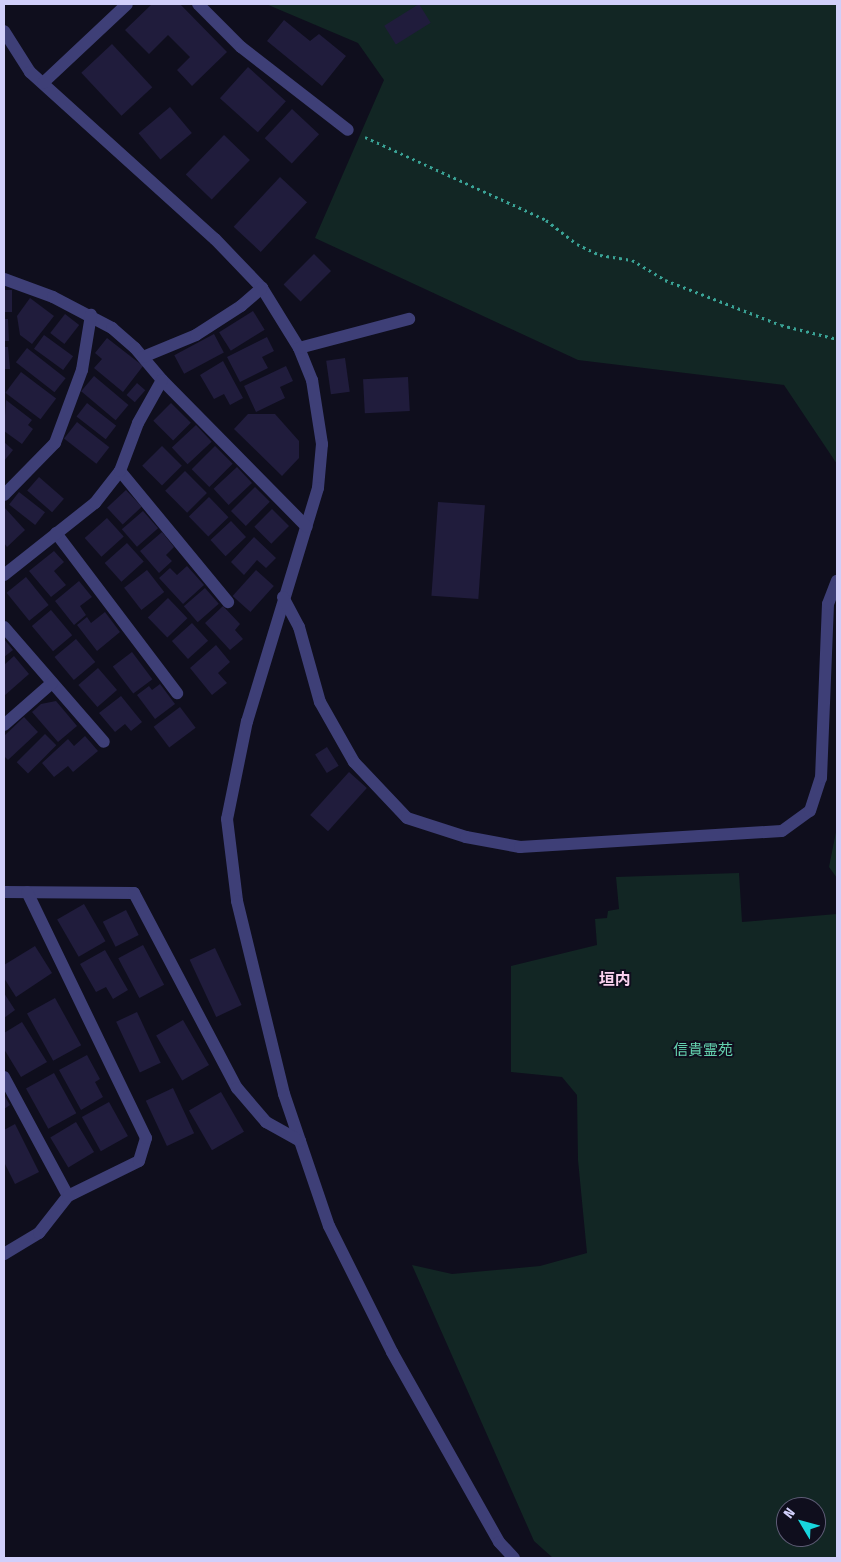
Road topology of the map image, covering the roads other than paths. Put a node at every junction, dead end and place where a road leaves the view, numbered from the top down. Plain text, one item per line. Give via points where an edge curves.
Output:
1 (127, 4) edge
2 (198, 4) edge
3 (4, 31) edge
4 (43, 83) junction
5 (348, 130) road end
6 (4, 279) edge
7 (262, 288) junction
8 (91, 315) junction
9 (409, 319) dead end
10 (299, 348) junction
11 (143, 357) junction
12 (162, 380) junction
13 (120, 471) junction
14 (4, 495) edge
15 (307, 527) junction
16 (56, 533) junction
17 (4, 575) edge
18 (837, 581) edge
19 (283, 597) junction
20 (228, 602) dead end
21 (4, 627) edge
22 (52, 683) junction
23 (177, 693) dead end
24 (4, 725) edge
25 (104, 742) dead end
26 (4, 892) edge
27 (27, 892) junction
28 (4, 1077) edge
29 (300, 1142) junction
30 (68, 1196) junction
31 (4, 1254) edge
32 (514, 1558) edge

1 - 4 street
2 - 5 street via 242,47
3 - 4 street via 30,72
4 - 7 street via 215,239
6 - 8 street
7 - 10 street
7 - 11 street via 196,335
8 - 11 street via 112,328
8 - 14 street via 82,370 55,443
9 - 10 street
10 - 15 street via 312,380 322,444 318,488
11 - 12 street
12 - 13 street via 138,423
12 - 15 street
13 - 16 street via 95,503
13 - 20 street
15 - 19 street
16 - 17 street
16 - 23 street
18 - 19 street via 828,604 821,778 810,811 782,831 520,847 466,837 407,818 360,769 320,702 299,627
19 - 29 street via 247,721 228,819 237,901 284,1094
21 - 22 street
22 - 24 street
22 - 25 street
26 - 27 street
27 - 29 street via 134,893 237,1088 266,1122
27 - 30 street via 146,1138 139,1161
28 - 30 street
29 - 32 street via 329,1226 392,1352 499,1542
30 - 31 street via 39,1233

